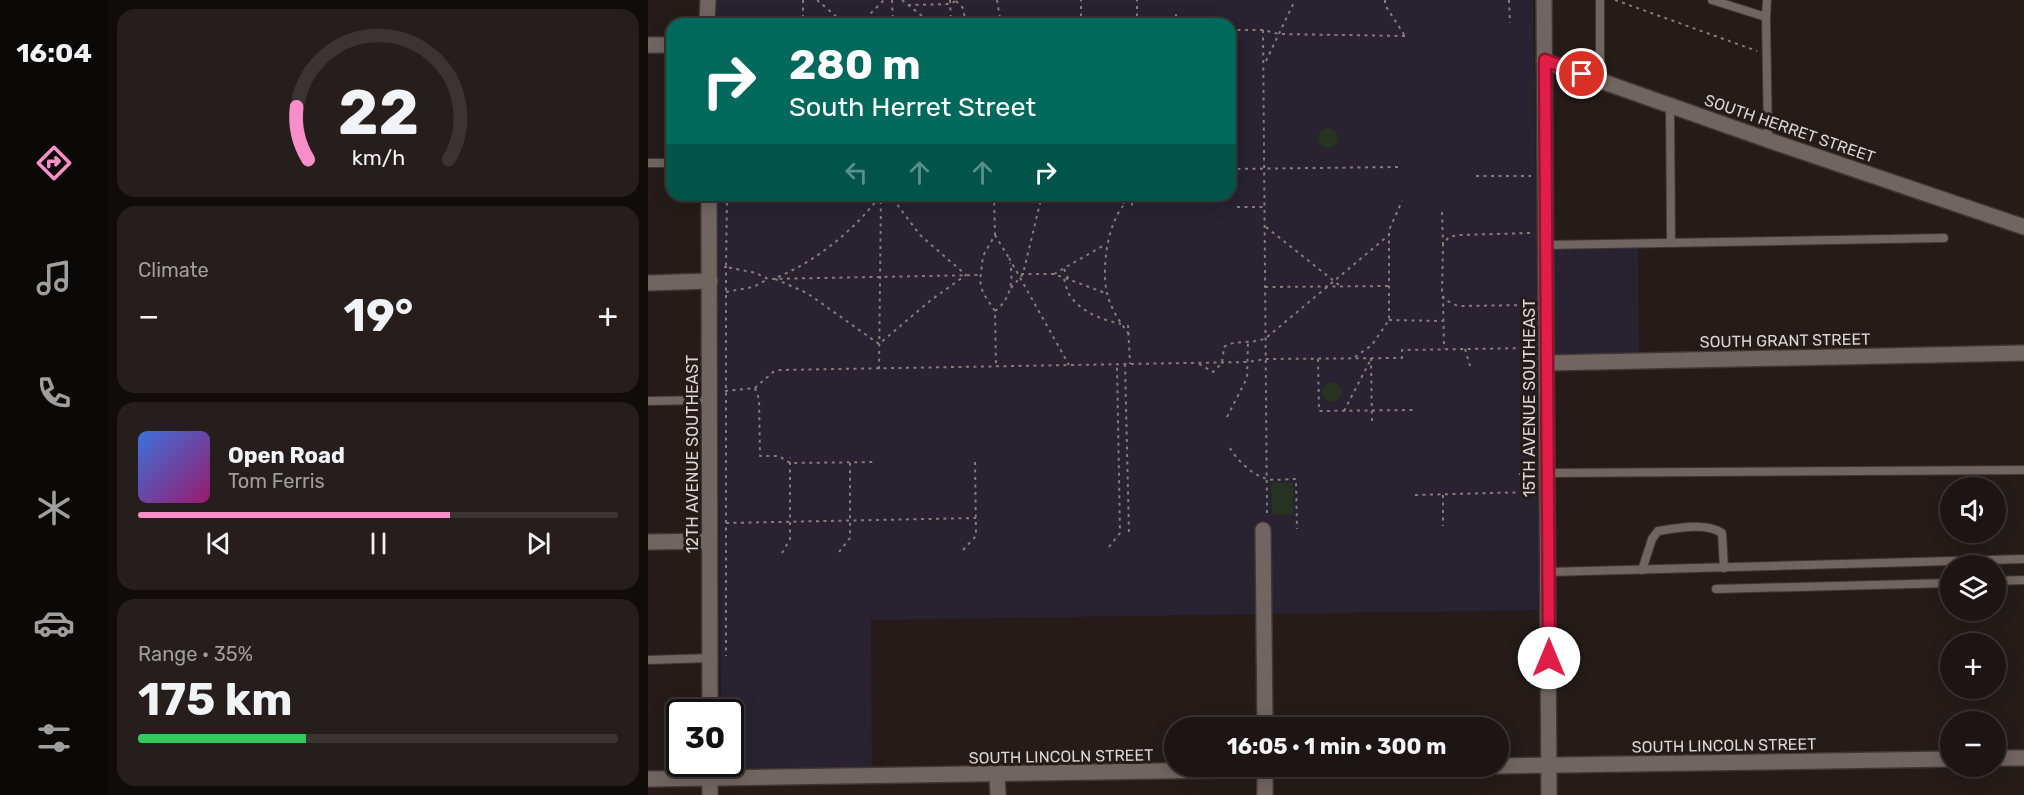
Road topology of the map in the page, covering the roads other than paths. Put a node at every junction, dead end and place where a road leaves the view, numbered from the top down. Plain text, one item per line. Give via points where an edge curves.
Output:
1 (708, 0) edge
2 (1544, 0) edge
3 (1600, 0) edge
4 (1712, 0) edge
5 (1767, 0) edge
6 (1766, 17) junction
7 (707, 18) edge
8 (648, 45) edge
9 (666, 45) edge
10 (1545, 60) junction
11 (1600, 80) junction
12 (1670, 106) junction
13 (1768, 140) junction
14 (648, 163) edge
15 (666, 163) edge
16 (709, 201) edge
17 (2024, 227) edge
18 (1944, 238) dead end
19 (1671, 243) junction
20 (1546, 245) junction
21 (710, 281) junction
22 (648, 283) edge
23 (2024, 353) edge
24 (1547, 363) junction
25 (710, 396) junction
26 (648, 401) edge
27 (2024, 470) edge
28 (1548, 473) junction
29 (1265, 525) road end
30 (709, 541) junction
31 (648, 542) edge
32 (2024, 560) edge
33 (1724, 568) junction
34 (1642, 570) junction
35 (1549, 572) junction
36 (2024, 580) edge
37 (2006, 581) edge
38 (1940, 583) edge
39 (1716, 589) dead end
40 (710, 658) junction
41 (648, 660) edge
42 (710, 699) edge
43 (1265, 717) edge
44 (2006, 758) edge
45 (2024, 758) edge
46 (1940, 759) edge
47 (1549, 765) junction
48 (1509, 766) edge
49 (744, 771) edge
50 (1164, 771) edge
51 (997, 775) junction
52 (666, 777) edge
53 (710, 777) edge
54 (1265, 777) edge
55 (648, 779) edge
56 (710, 795) edge
57 (998, 795) edge
58 (1265, 795) edge
59 (1549, 795) edge

1 - 7 street
2 - 10 street, 15TH AVENUE SOUTHEAST
3 - 11 lane
4 - 6 lane
5 - 6 lane
6 - 13 lane
8 - 9 street
10 - 11 street, SOUTH HERRET STREET
10 - 20 street, 15TH AVENUE SOUTHEAST
11 - 12 street, SOUTH HERRET STREET
12 - 13 street, SOUTH HERRET STREET
12 - 19 lane
13 - 17 street, SOUTH HERRET STREET
14 - 15 lane
16 - 21 street, 12TH AVENUE SOUTHEAST
18 - 19 lane
19 - 20 lane
20 - 24 street, 15TH AVENUE SOUTHEAST
21 - 22 street
21 - 25 street, 12TH AVENUE SOUTHEAST
23 - 24 street, SOUTH GRANT STREET
24 - 28 street, 15TH AVENUE SOUTHEAST
25 - 26 lane
25 - 30 street, 12TH AVENUE SOUTHEAST
27 - 28 lane
28 - 35 street, 15TH AVENUE SOUTHEAST
29 - 43 street
30 - 31 street
30 - 40 street, 12TH AVENUE SOUTHEAST
32 - 33 lane
33 - 34 lane
33 - 34 lane via 1722,533 1715,528 1680,528 1658,531
34 - 35 lane
35 - 47 street, 15TH AVENUE SOUTHEAST
36 - 37 lane
38 - 39 lane
40 - 41 lane
40 - 42 street, 12TH AVENUE SOUTHEAST
44 - 45 street
46 - 47 street, SOUTH LINCOLN STREET
47 - 48 street, SOUTH LINCOLN STREET
47 - 59 street, 15TH AVENUE SOUTHEAST
49 - 51 street, SOUTH LINCOLN STREET
50 - 51 street, SOUTH LINCOLN STREET
51 - 57 street
52 - 55 street, SOUTH LINCOLN STREET
53 - 56 street
54 - 58 street

